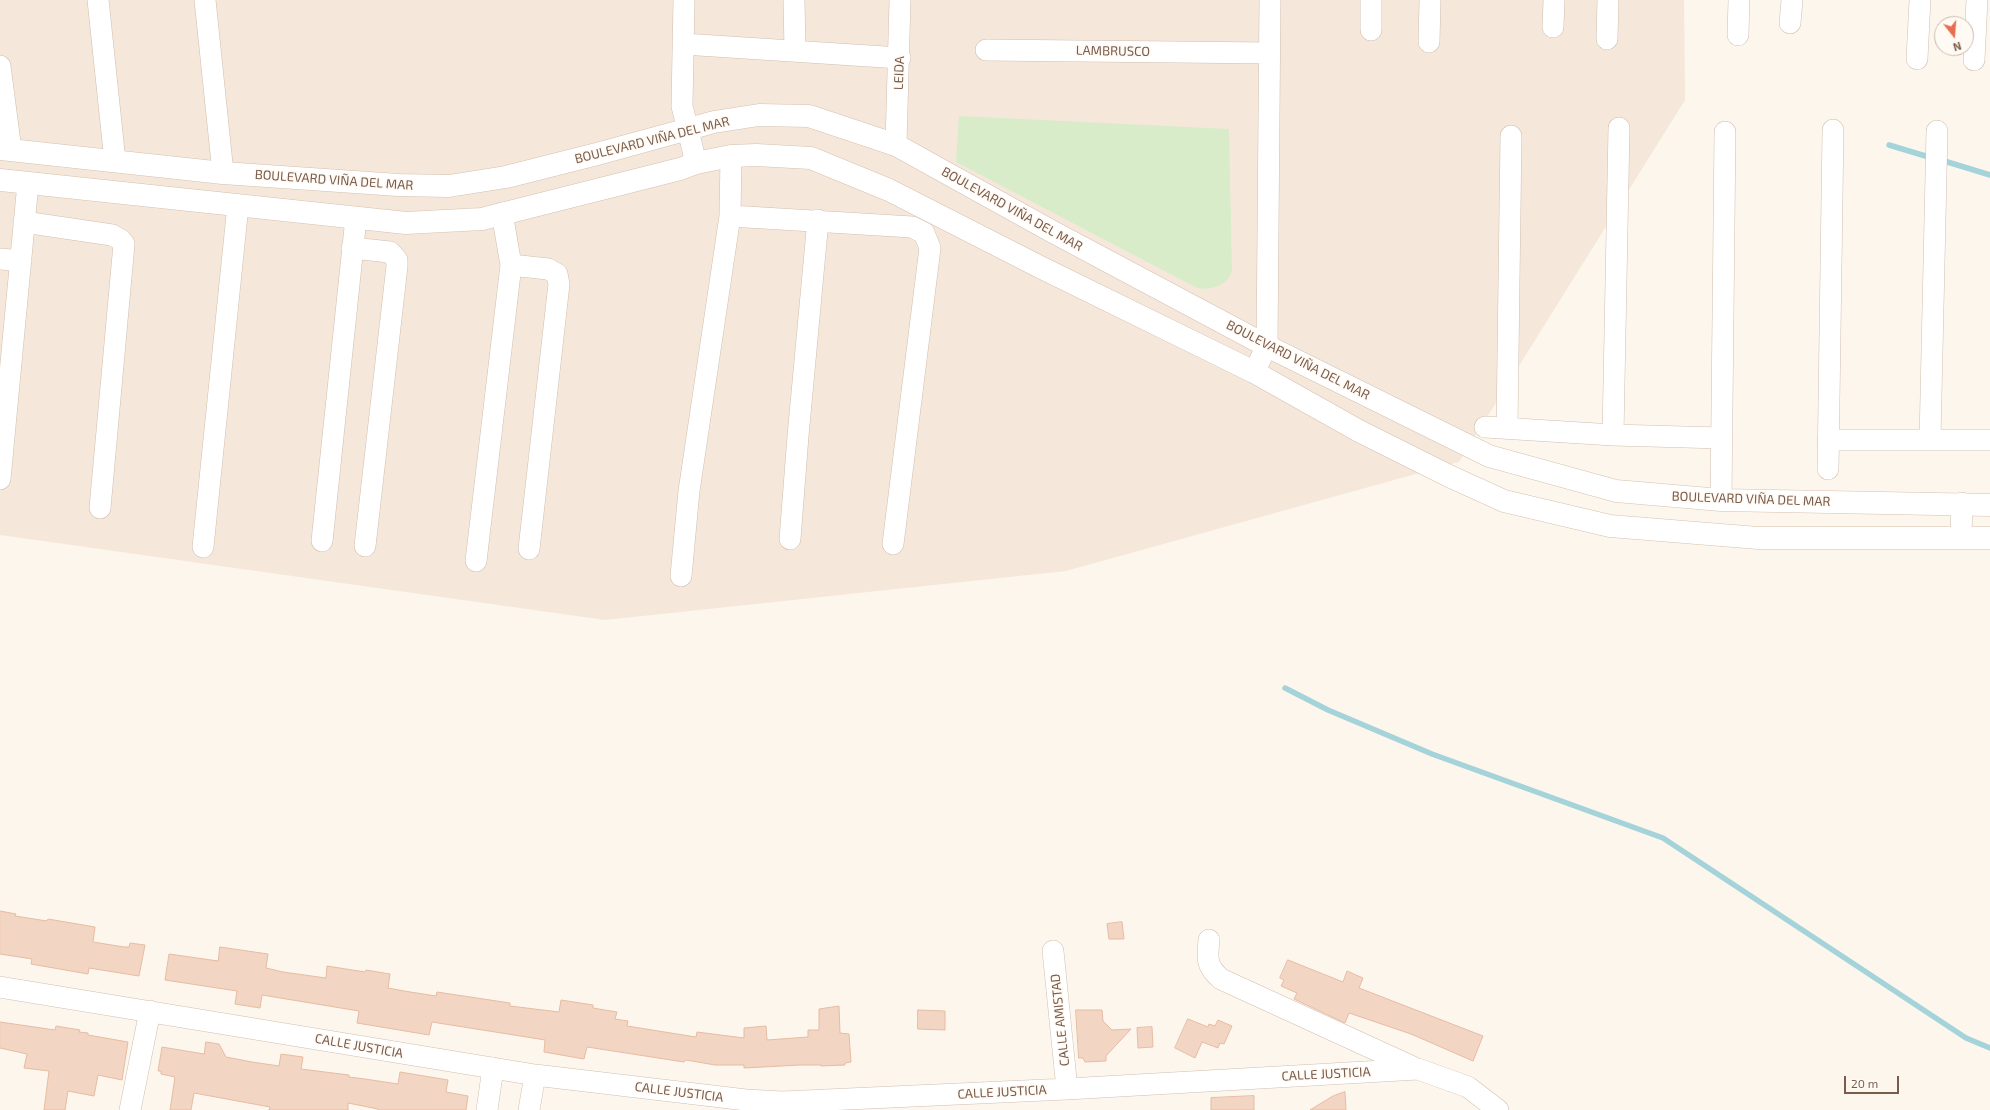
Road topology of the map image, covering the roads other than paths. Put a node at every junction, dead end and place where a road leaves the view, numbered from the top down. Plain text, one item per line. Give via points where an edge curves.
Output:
1 (98, 0) edge
2 (205, 0) edge
3 (684, 0) edge
4 (794, 0) edge
5 (900, 0) edge
6 (1270, 0) edge
7 (1371, 0) edge
8 (1430, 0) edge
9 (1554, 0) edge
10 (1608, 0) edge
11 (1739, 0) edge
12 (1792, 0) edge
13 (1920, 0) edge
14 (1977, 0) edge
15 (1790, 23) dead end
16 (1553, 27) dead end
17 (1370, 30) dead end
18 (1738, 35) dead end
19 (1607, 39) dead end
20 (1429, 42) dead end
21 (683, 44) junction
22 (986, 50) dead end
23 (795, 51) junction
24 (1269, 53) junction
25 (900, 58) junction
26 (1917, 59) dead end
27 (1974, 60) dead end
28 (0, 66) edge
29 (2, 96) edge
30 (1619, 128) dead end
31 (687, 129) junction
32 (1832, 130) dead end
33 (1937, 131) dead end
34 (1725, 132) dead end
35 (1511, 136) dead end
36 (7, 144) edge
37 (896, 145) junction
38 (731, 156) junction
39 (115, 161) junction
40 (696, 163) junction
41 (223, 173) junction
42 (0, 180) edge
43 (28, 183) junction
44 (238, 205) junction
45 (502, 213) junction
46 (730, 216) junction
47 (356, 218) junction
48 (818, 220) junction
49 (24, 222) junction
50 (352, 248) junction
51 (0, 259) edge
52 (21, 261) junction
53 (511, 265) junction
54 (1267, 346) junction
55 (5, 367) edge
56 (1254, 372) junction
57 (1485, 427) dead end
58 (1507, 428) junction
59 (1613, 435) junction
60 (1721, 438) junction
61 (1828, 440) junction
62 (1930, 440) junction
63 (1990, 440) edge
64 (1828, 469) dead end
65 (0, 474) edge
66 (0, 479) edge
67 (1721, 500) junction
68 (1962, 504) junction
69 (1990, 505) edge
70 (100, 508) dead end
71 (1961, 536) junction
72 (1990, 538) edge
73 (790, 539) dead end
74 (322, 542) dead end
75 (892, 544) dead end
76 (365, 546) dead end
77 (203, 547) dead end
78 (529, 549) dead end
79 (476, 561) dead end
80 (681, 576) dead end
81 (1209, 940) dead end
82 (1053, 951) dead end
83 (0, 987) edge
84 (150, 1011) junction
85 (493, 1068) junction
86 (1418, 1069) junction
87 (535, 1075) junction
88 (1067, 1089) junction
89 (130, 1110) edge
90 (486, 1110) edge
91 (529, 1110) edge
92 (1498, 1110) edge

1 - 39 street
2 - 41 street
3 - 21 street
4 - 23 street
5 - 25 street, LEIDA
6 - 24 street
7 - 17 street
8 - 20 street
9 - 16 street
10 - 19 street
11 - 18 street
12 - 15 street
13 - 26 street
14 - 27 street
21 - 23 street
21 - 31 street via 682,106
22 - 24 street, LAMBRUSCO
23 - 25 street
24 - 54 street
25 - 37 street, LEIDA
28 - 29 street
29 - 36 street
30 - 59 street
31 - 37 street, BOULEVARD VIÑA DEL MAR via 759,114 809,116
31 - 40 street
31 - 41 street, BOULEVARD VIÑA DEL MAR via 506,177 449,186
32 - 61 street
33 - 62 street
34 - 60 street
35 - 58 street
36 - 39 street, BOULEVARD VIÑA DEL MAR
37 - 54 street, BOULEVARD VIÑA DEL MAR
38 - 40 street
38 - 46 street
38 - 56 street via 811,158 889,190
39 - 41 street, BOULEVARD VIÑA DEL MAR
40 - 45 street
42 - 43 street
43 - 44 street
43 - 49 street
44 - 47 street
44 - 77 street
45 - 47 street via 482,220 448,222 406,223
45 - 53 street
46 - 48 street
46 - 80 street via 689,491
47 - 50 street
48 - 73 street
48 - 75 street via 912,227 924,234 930,248
49 - 52 street
49 - 70 street via 112,235 124,244
50 - 74 street
50 - 76 street via 390,252 397,260
51 - 52 street
52 - 55 street
53 - 78 street via 548,269 557,274 559,284
53 - 79 street
54 - 56 street
54 - 67 street, BOULEVARD VIÑA DEL MAR via 1489,456 1616,491
55 - 65 street
56 - 71 street via 1359,431 1504,501 1610,526 1758,538
57 - 58 street
58 - 59 street
59 - 60 street
60 - 67 street
61 - 62 street
61 - 64 street
62 - 63 street
65 - 66 street
67 - 68 street, BOULEVARD VIÑA DEL MAR
68 - 69 street, BOULEVARD VIÑA DEL MAR
68 - 71 street
71 - 72 street
81 - 86 street via 1207,961 1212,972 1221,979
82 - 88 street, CALLE AMISTAD
83 - 84 street, CALLE JUSTICIA
84 - 85 street, CALLE JUSTICIA
84 - 89 street
85 - 87 street, CALLE JUSTICIA
85 - 90 street
86 - 88 street, CALLE JUSTICIA
86 - 92 street, CALLE JUSTICIA via 1468,1087
87 - 88 street, CALLE JUSTICIA via 782,1102
87 - 91 street

